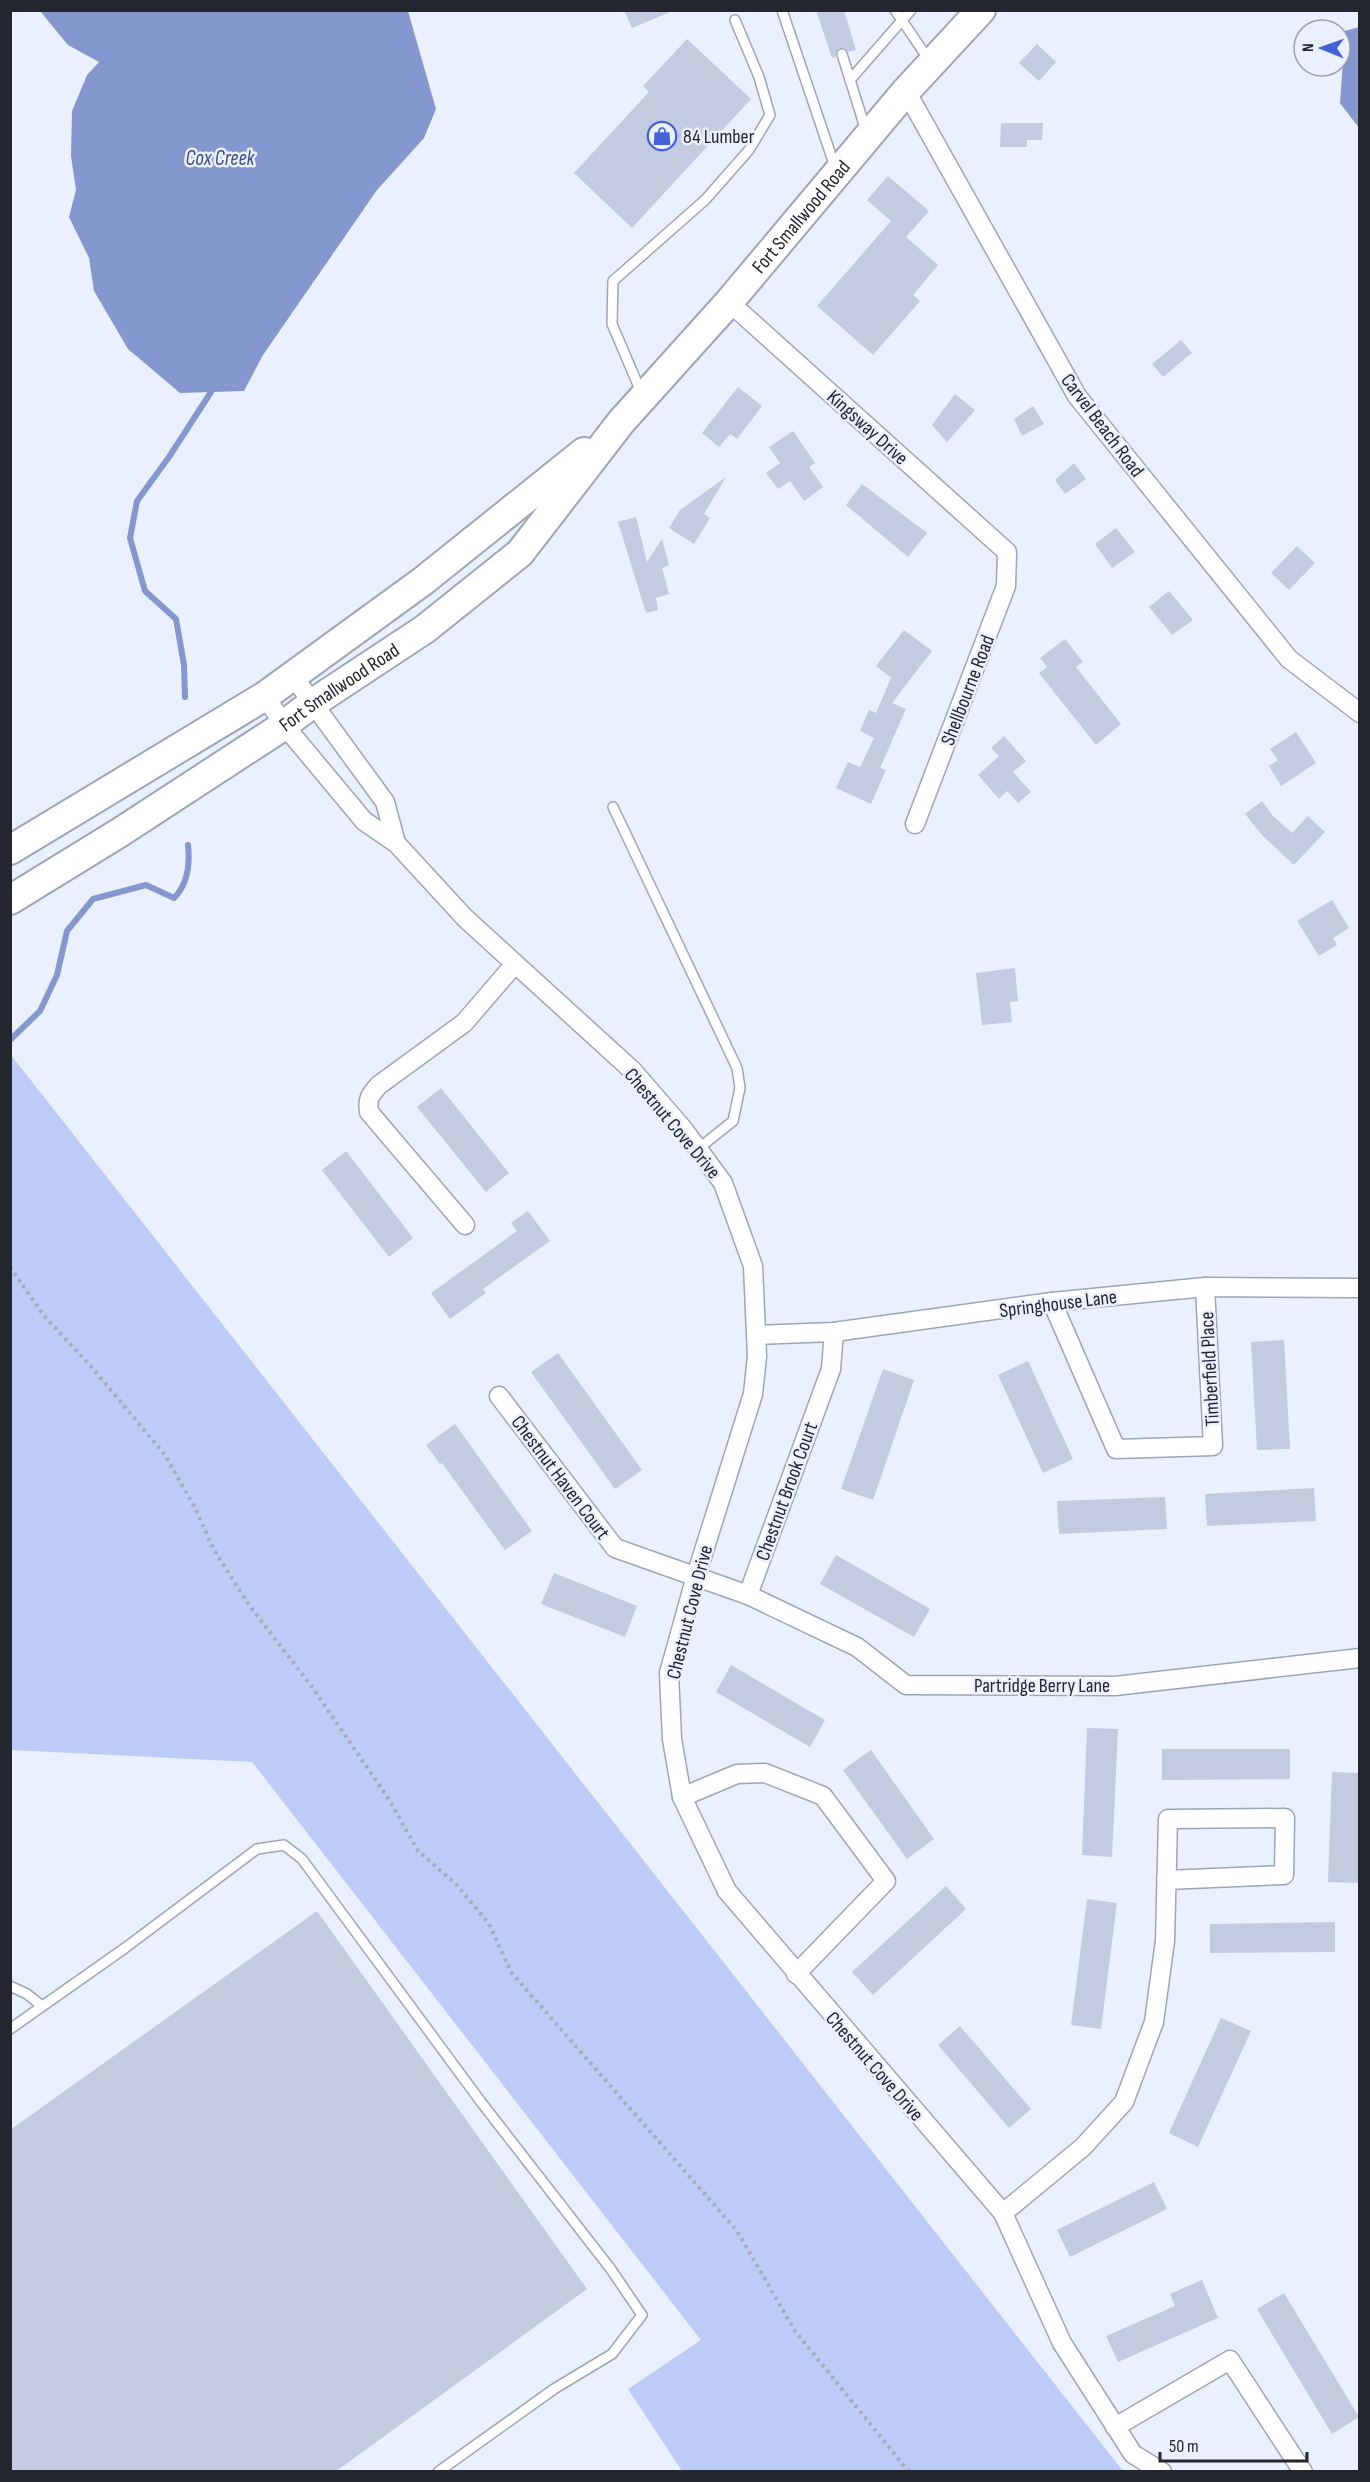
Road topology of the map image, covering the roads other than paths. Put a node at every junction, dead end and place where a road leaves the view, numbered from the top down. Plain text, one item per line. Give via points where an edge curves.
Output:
1 (782, 10) edge
2 (895, 10) edge
3 (910, 10) edge
4 (981, 10) edge
5 (735, 20) dead end
6 (901, 21) junction
7 (842, 54) dead end
8 (932, 63) junction
9 (850, 80) junction
10 (906, 91) junction
11 (868, 136) junction
12 (837, 174) junction
13 (729, 302) junction
14 (644, 397) junction
15 (621, 422) junction
16 (1007, 552) joint
17 (292, 676) junction
18 (265, 696) junction
19 (313, 703) junction
20 (1359, 713) edge
21 (284, 725) junction
22 (613, 807) dead end
23 (915, 824) dead end
24 (396, 843) junction
25 (10, 850) edge
26 (10, 900) edge
27 (514, 966) junction
28 (698, 1149) junction
29 (465, 1225) dead end
30 (1205, 1287) junction
31 (1359, 1288) edge
32 (1052, 1302) junction
33 (834, 1332) junction
34 (757, 1335) junction
35 (499, 1396) dead end
36 (696, 1576) junction
37 (748, 1595) junction
38 (1359, 1658) edge
39 (682, 1797) junction
40 (1166, 1880) junction
41 (796, 1974) junction
42 (10, 1986) edge
43 (42, 2006) junction
44 (10, 2029) edge
45 (1003, 2213) junction
46 (1114, 2427) junction
47 (438, 2472) edge
48 (1162, 2472) edge
49 (1303, 2472) edge

1 - 12 lane
2 - 6 lane
3 - 6 lane
4 - 8 main road, Fort Smallwood Road
5 - 14 lane via 770,115 749,150 705,200 613,280 612,324
6 - 8 lane
6 - 9 lane
7 - 9 lane
8 - 10 main road, Fort Smallwood Road
9 - 11 lane
10 - 11 main road, Fort Smallwood Road
10 - 20 street, Carvel Beach Road via 1077,396 1288,659
11 - 12 main road, Fort Smallwood Road
12 - 13 main road, Fort Smallwood Road
13 - 14 main road, Fort Smallwood Road
13 - 16 street, Kingsway Drive
14 - 15 main road, Fort Smallwood Road
15 - 17 main road, Fort Smallwood Road via 423,581
15 - 19 main road, Fort Smallwood Road via 520,553 425,629
16 - 23 street, Shellbourne Road via 1006,586
17 - 18 main road, Fort Smallwood Road
17 - 19 street, Chestnut Cove Drive
18 - 21 street, Chestnut Cove Drive
18 - 25 main road, Fort Smallwood Road
19 - 21 main road, Fort Smallwood Road
19 - 24 street, Chestnut Cove Drive via 385,802
21 - 24 street, Chestnut Cove Drive via 364,821
21 - 26 main road, Fort Smallwood Road
22 - 28 lane via 737,1068 740,1088 733,1121
24 - 27 street, Chestnut Cove Drive
27 - 28 street, Chestnut Cove Drive via 633,1071
27 - 29 street via 464,1023 379,1085 368,1104 369,1112
28 - 34 street, Chestnut Cove Drive via 723,1183 753,1266
30 - 31 street, Springhouse Lane
30 - 32 street, Springhouse Lane
30 - 32 street, Timberfield Place via 1212,1446 1116,1449
32 - 33 street, Springhouse Lane
33 - 34 street, Springhouse Lane
33 - 37 street, Chestnut Brook Court via 831,1369
34 - 36 street, Chestnut Cove Drive via 753,1394
35 - 36 street, Chestnut Haven Court via 615,1548
36 - 37 street
36 - 39 street, Chestnut Cove Drive via 669,1673 672,1739
37 - 38 street, Partridge Berry Lane via 857,1647 906,1685 1115,1686
39 - 41 street, Chestnut Cove Drive via 727,1891
39 - 41 street via 737,1774 765,1773 823,1796 886,1881
40 - 40 street via 1168,1819 1285,1818 1284,1875
40 - 45 street via 1165,1941 1154,2022 1124,2102 1083,2147
41 - 45 street, Chestnut Cove Drive
42 - 43 lane
43 - 44 lane
43 - 47 lane via 257,1850 284,1845 302,1859 642,2315 612,2354 554,2389
45 - 46 street, Chestnut Cove Drive via 1062,2343
46 - 48 street, Chestnut Cove Drive via 1133,2454
46 - 49 street via 1230,2360

